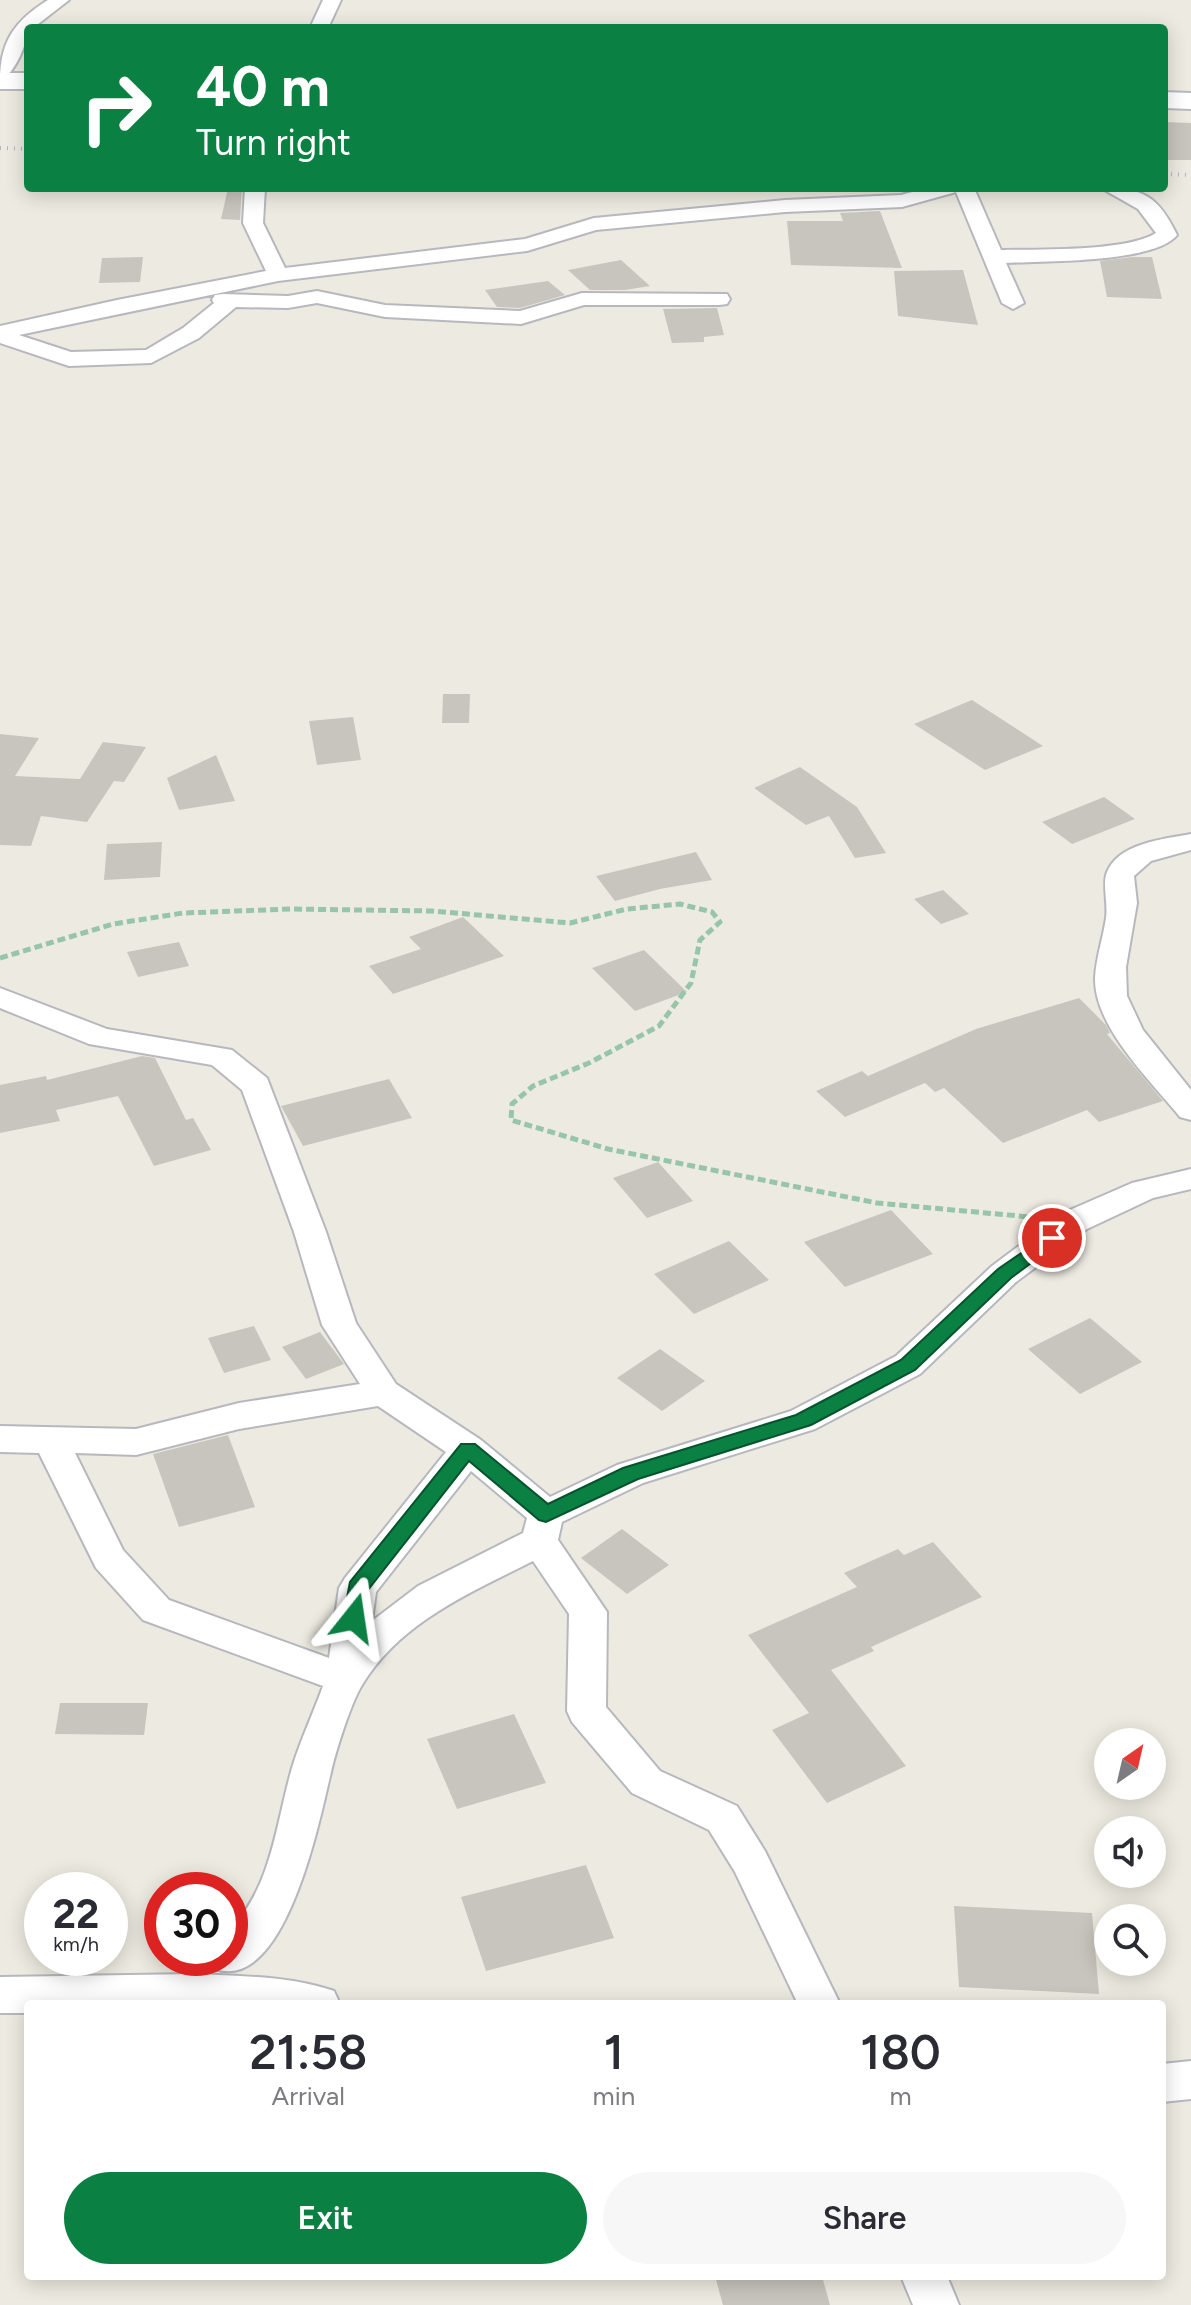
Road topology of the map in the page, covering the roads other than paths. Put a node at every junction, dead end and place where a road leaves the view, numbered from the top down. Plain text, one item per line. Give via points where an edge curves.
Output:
1 (60, 0) edge
2 (332, 0) edge
3 (26, 24) edge
4 (321, 24) edge
5 (24, 28) edge
6 (0, 74) edge
7 (0, 81) edge
8 (24, 81) edge
9 (1168, 100) edge
10 (1191, 101) edge
11 (255, 192) edge
12 (935, 192) edge
13 (966, 192) edge
14 (1121, 192) edge
15 (994, 257) junction
16 (278, 275) junction
17 (185, 292) junction
18 (719, 299) dead end
19 (231, 300) junction
20 (1013, 303) dead end
21 (0, 335) edge
22 (1191, 842) edge
23 (0, 997) edge
24 (1191, 1110) edge
25 (1191, 1179) edge
26 (384, 1393) junction
27 (0, 1439) edge
28 (51, 1440) junction
29 (468, 1449) junction
30 (543, 1528) junction
31 (345, 1679) junction
32 (248, 1938) edge
33 (210, 1976) edge
34 (194, 1992) junction
35 (0, 1995) edge
36 (289, 2000) edge
37 (817, 2000) edge
38 (1191, 2080) edge
39 (1166, 2083) edge
40 (926, 2280) edge
41 (936, 2305) edge

1 - 3 street
2 - 4 street
5 - 6 street
7 - 8 main road
9 - 10 main road
11 - 16 street via 253,223
12 - 16 street via 902,201 594,224 527,245
13 - 15 street
14 - 15 street via 1143,201 1165,229 1163,241 1139,249
15 - 20 street
16 - 17 street
17 - 19 street
17 - 21 street
18 - 19 street via 582,299 521,318 385,311 317,297
19 - 21 street via 191,333 151,356 69,359
22 - 24 street via 1127,862 1120,876 1122,916 1110,983 1129,1032
23 - 26 street via 100,1037 221,1057 256,1085 339,1325
25 - 30 street via 1143,1190 1075,1221 1004,1274 908,1365 803,1420 630,1474
26 - 28 street via 239,1416 136,1442
26 - 29 street
27 - 28 street
28 - 31 street via 109,1558 156,1610
29 - 30 street
29 - 31 street via 358,1588
30 - 31 street via 391,1625
30 - 37 street via 588,1612 586,1711 646,1782 723,1818 751,1863
31 - 32 street via 312,1768 295,1843 264,1922
33 - 34 street
34 - 35 street
34 - 36 street
38 - 39 street
40 - 41 street

